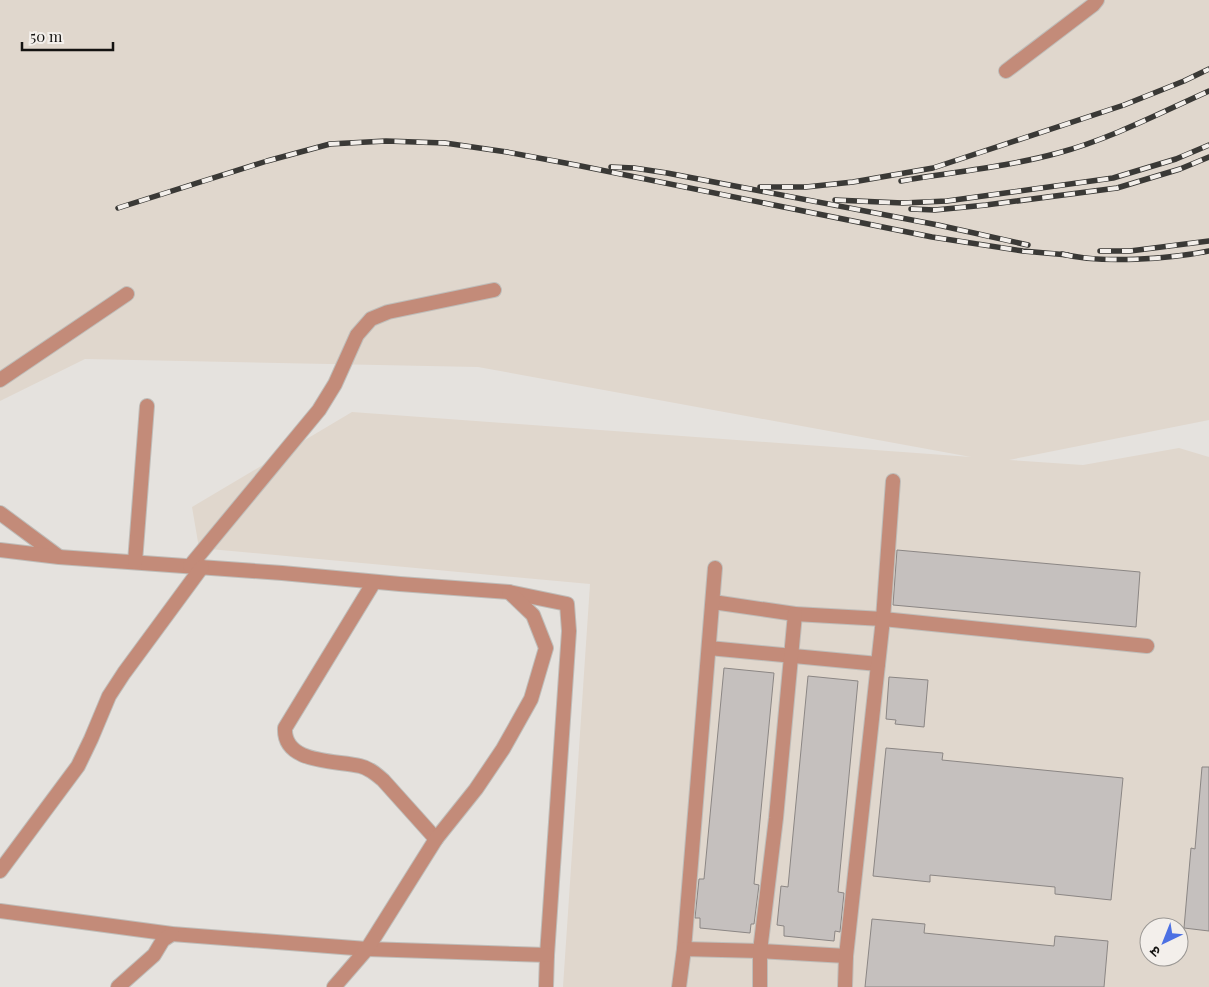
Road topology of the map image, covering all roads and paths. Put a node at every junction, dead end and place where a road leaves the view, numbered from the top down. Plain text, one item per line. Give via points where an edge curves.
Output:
1 (1097, 0) edge
2 (1006, 71) dead end
3 (494, 290) dead end
4 (127, 294) dead end
5 (0, 380) edge
6 (147, 406) dead end
7 (893, 481) dead end
8 (0, 513) edge
9 (0, 550) edge
10 (59, 557) junction
11 (135, 562) junction
12 (196, 566) junction
13 (715, 568) dead end
14 (374, 582) junction
15 (509, 592) junction
16 (713, 602) junction
17 (795, 614) junction
18 (883, 619) junction
19 (1147, 646) dead end
20 (709, 648) junction
21 (791, 656) junction
22 (878, 664) junction
23 (436, 839) junction
24 (0, 871) edge
25 (0, 911) edge
26 (172, 934) junction
27 (367, 949) junction
28 (684, 949) junction
29 (760, 951) junction
30 (547, 955) junction
31 (846, 956) junction
32 (118, 987) edge
33 (334, 987) edge
34 (546, 987) edge
35 (679, 987) edge
36 (760, 987) edge
37 (845, 987) edge

1 - 2 street
3 - 12 street via 388,312 371,319 357,335 336,384 318,410
4 - 5 street
6 - 11 street
7 - 18 street
8 - 10 street
9 - 10 street
10 - 11 street
11 - 12 street
12 - 14 street
12 - 24 street via 109,696 78,766
13 - 16 street
14 - 15 street
14 - 23 street via 285,728 285,738 289,746 307,757 362,766 373,772
15 - 23 street via 533,616 546,648 531,699 476,789
15 - 30 street via 567,604 569,631
16 - 17 street
16 - 20 street
17 - 18 street
17 - 21 street
18 - 19 street
18 - 22 street
20 - 21 street
20 - 28 street
21 - 22 street
21 - 29 street
22 - 31 street
23 - 27 street
25 - 26 street
26 - 27 street
26 - 32 street
27 - 30 street
27 - 33 street
28 - 29 street
28 - 35 street
29 - 31 street
29 - 36 street
30 - 34 street
31 - 37 street

